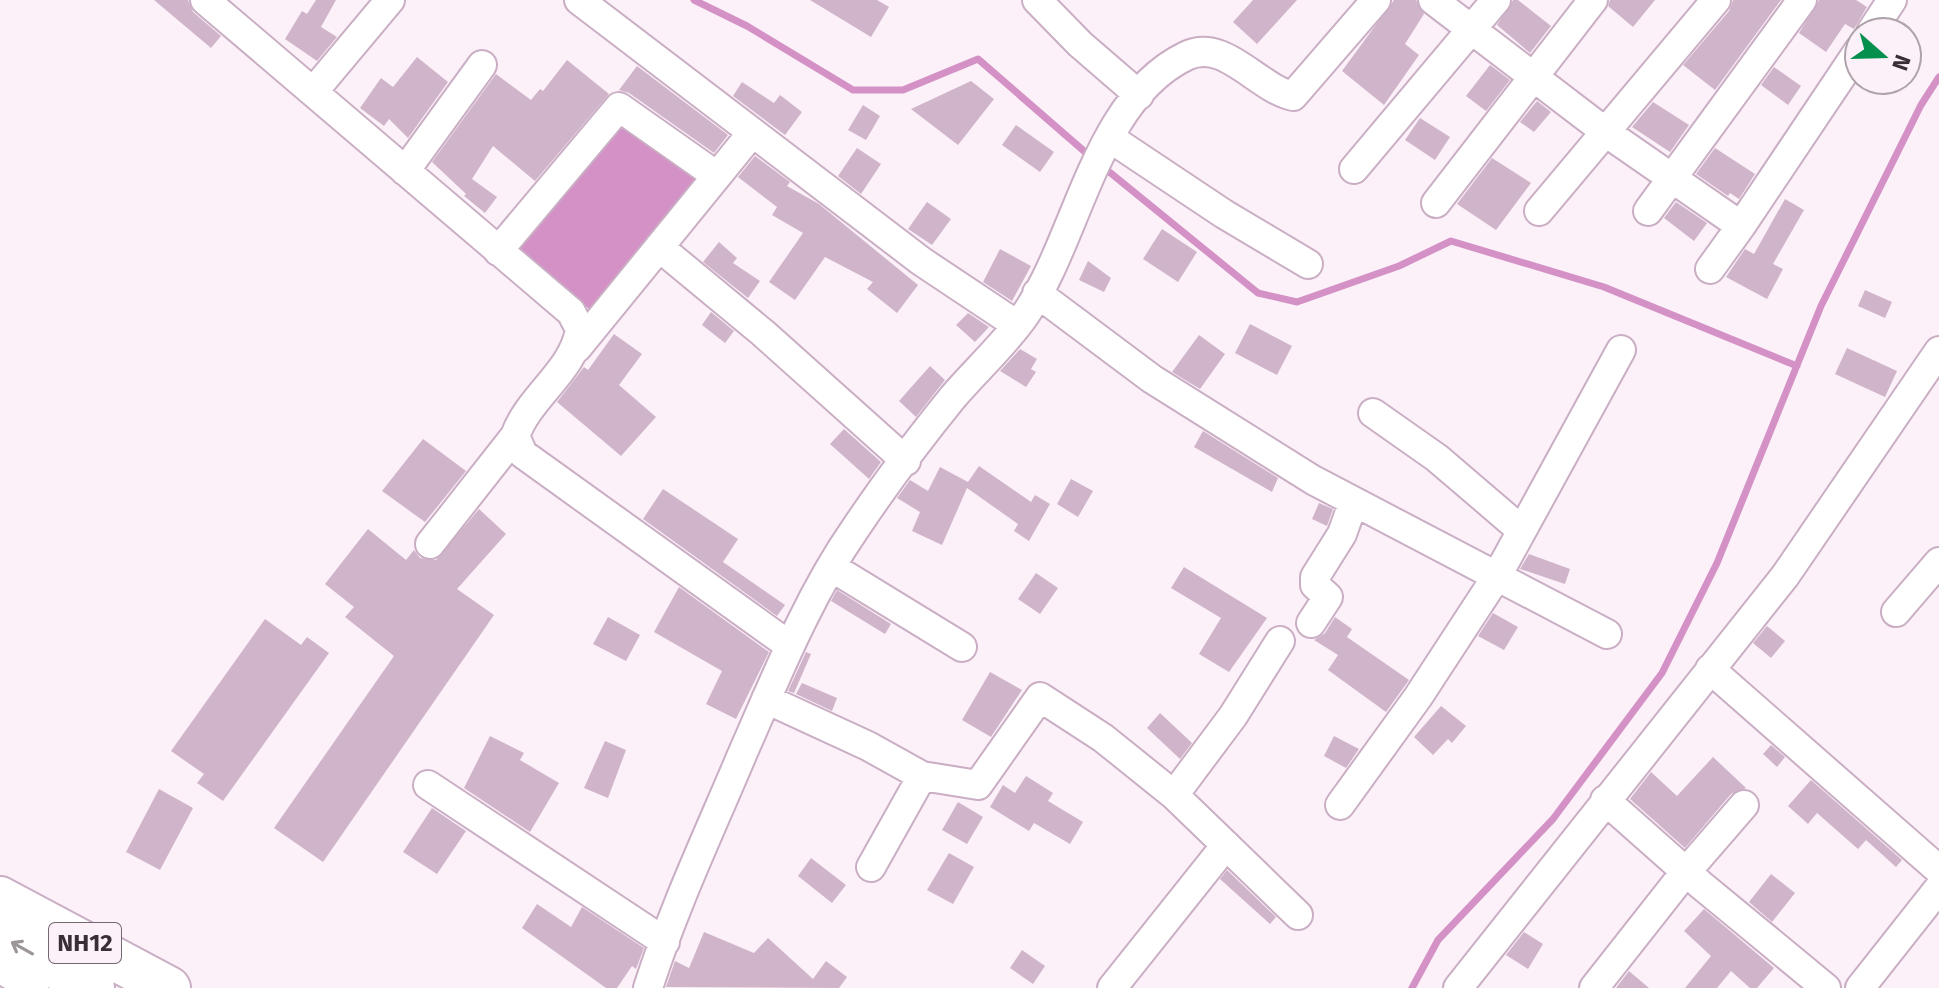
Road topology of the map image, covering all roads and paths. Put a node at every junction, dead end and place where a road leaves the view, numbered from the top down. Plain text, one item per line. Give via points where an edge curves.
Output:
1 (390, 0) edge
2 (579, 0) edge
3 (1037, 0) edge
4 (1376, 0) edge
5 (1433, 0) edge
6 (1496, 0) edge
7 (1593, 0) edge
8 (1716, 0) edge
9 (1802, 0) edge
10 (222, 5) edge
11 (1473, 29) junction
12 (482, 65) dead end
13 (1535, 74) junction
14 (1843, 74) edge
15 (313, 92) junction
16 (1139, 95) junction
17 (752, 133) junction
18 (1607, 133) junction
19 (1101, 153) junction
20 (1354, 169) dead end
21 (405, 171) junction
22 (717, 176) junction
23 (1672, 176) junction
24 (1436, 203) dead end
25 (1539, 211) dead end
26 (1648, 211) dead end
27 (1741, 226) junction
28 (659, 247) junction
29 (498, 251) junction
30 (1308, 264) dead end
31 (1710, 269) dead end
32 (1037, 293) junction
33 (1017, 325) junction
34 (577, 348) junction
35 (1621, 350) dead end
36 (1939, 351) edge
37 (1373, 413) dead end
38 (515, 436) junction
39 (906, 461) junction
40 (1353, 503) junction
41 (1520, 529) junction
42 (430, 544) dead end
43 (1939, 562) edge
44 (833, 568) junction
45 (1497, 576) junction
46 (1896, 612) dead end
47 (1311, 623) dead end
48 (1607, 634) dead end
49 (1280, 641) dead end
50 (790, 646) junction
51 (962, 647) dead end
52 (1710, 669) junction
53 (766, 699) junction
54 (922, 776) junction
55 (428, 785) dead end
56 (1174, 795) junction
57 (1605, 800) junction
58 (1340, 805) dead end
59 (1744, 805) dead end
60 (1226, 845) junction
61 (871, 867) dead end
62 (1939, 870) edge
63 (1682, 876) junction
64 (1939, 888) edge
65 (0, 898) edge
66 (1298, 915) dead end
67 (0, 936) edge
68 (665, 942) junction
69 (0, 969) edge
70 (34, 988) edge
71 (93, 988) edge
72 (169, 988) edge
73 (648, 988) edge
74 (1112, 988) edge
75 (1458, 988) edge
76 (1594, 988) edge
77 (1826, 988) edge
78 (1860, 988) edge

1 - 15 street
2 - 17 street
3 - 16 street
4 - 16 street via 1293,96 1274,91 1217,52 1203,50 1164,69
5 - 11 street
6 - 11 street
7 - 13 street
8 - 18 street
9 - 23 street
10 - 15 street
11 - 13 street
11 - 20 street
12 - 21 street
13 - 18 street
13 - 24 street
14 - 27 street
15 - 21 street
16 - 19 street
17 - 22 street
17 - 33 street via 921,261
18 - 23 street
18 - 25 street
19 - 30 street via 1224,214
19 - 32 street
21 - 29 street
22 - 28 street
22 - 29 street via 619,107
23 - 26 street
23 - 27 street
27 - 31 street
28 - 34 street
28 - 39 street
29 - 34 street via 571,312 580,329
32 - 33 street
32 - 40 street via 1152,379
33 - 39 street
34 - 38 street via 522,417
35 - 41 street
36 - 52 street via 1785,576
37 - 41 street via 1437,458
38 - 42 street
38 - 50 street via 523,454
39 - 44 street via 853,531
40 - 45 street
40 - 47 street via 1342,534 1315,577 1315,585 1328,597
41 - 45 street
43 - 46 street
44 - 50 street
44 - 51 street
45 - 48 street
45 - 58 street
49 - 56 street
50 - 53 street
52 - 57 street
52 - 62 street
53 - 54 street
53 - 68 street
54 - 56 street via 978,785 1040,697 1103,738
54 - 61 street
55 - 68 street
56 - 60 street
57 - 63 street
57 - 75 street
59 - 63 street
60 - 66 street
60 - 74 street
63 - 76 street
63 - 77 street
64 - 78 street
65 - 72 highway, NH12
71 -> 67 highway, NH12
68 - 73 street
69 - 70 street

